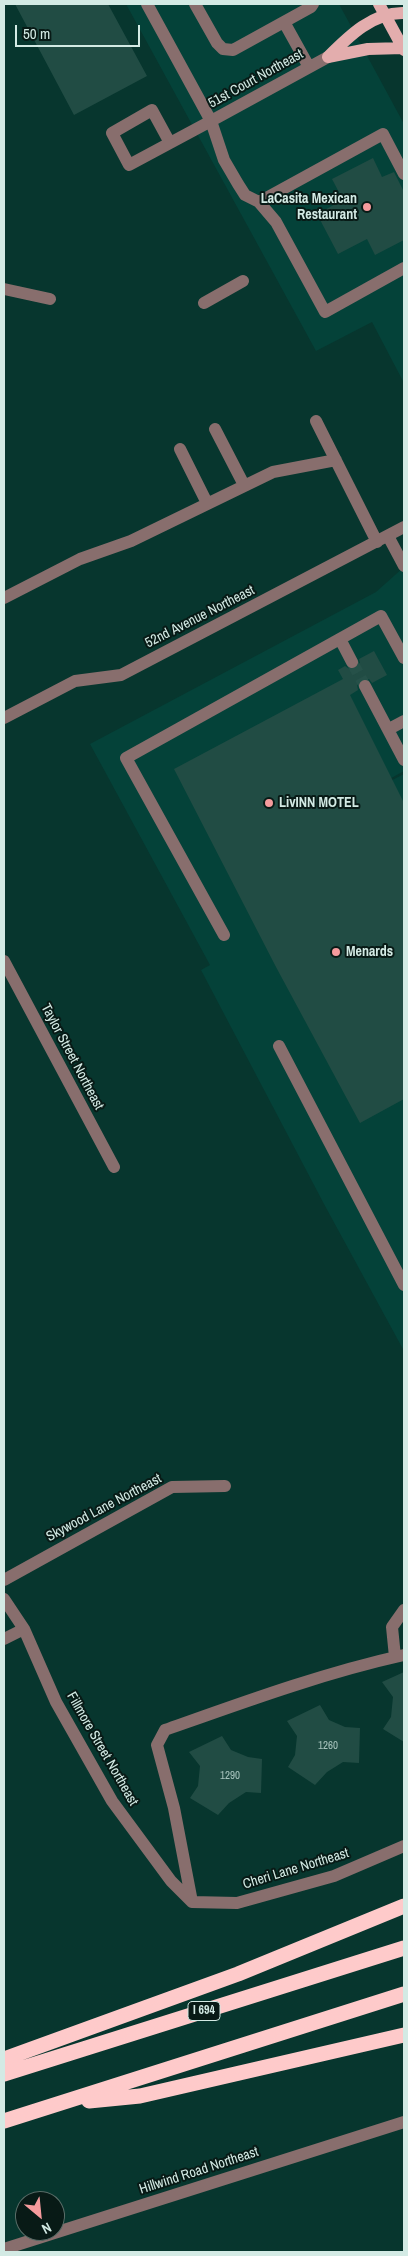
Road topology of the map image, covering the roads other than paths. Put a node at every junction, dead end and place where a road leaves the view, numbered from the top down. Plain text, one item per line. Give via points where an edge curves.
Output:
1 (147, 4) edge
2 (195, 4) edge
3 (313, 4) edge
4 (382, 9) edge
5 (404, 13) edge
6 (284, 22) junction
7 (403, 49) edge
8 (328, 57) junction
9 (309, 67) junction
10 (211, 121) junction
11 (170, 143) junction
12 (404, 174) edge
13 (259, 202) junction
14 (404, 268) edge
15 (243, 281) dead end
16 (4, 289) edge
17 (50, 299) dead end
18 (204, 303) dead end
19 (316, 421) dead end
20 (215, 429) dead end
21 (180, 449) dead end
22 (336, 460) junction
23 (244, 485) junction
24 (207, 503) junction
25 (404, 527) edge
26 (382, 539) junction
27 (404, 566) edge
28 (4, 598) edge
29 (340, 639) junction
30 (404, 658) edge
31 (352, 662) tunnel mouth
32 (365, 686) tunnel mouth
33 (4, 718) edge
34 (404, 721) edge
35 (389, 729) junction
36 (404, 760) edge
37 (224, 935) dead end
38 (4, 961) edge
39 (279, 1046) dead end
40 (114, 1167) dead end
41 (404, 1285) edge
42 (225, 1486) dead end
43 (4, 1580) edge
44 (4, 1599) edge
45 (404, 1610) edge
46 (24, 1629) junction
47 (4, 1639) edge
48 (400, 1656) edge
49 (404, 1846) edge
50 (192, 1902) junction
51 (404, 1906) edge
52 (404, 1948) edge
53 (404, 1994) edge
54 (404, 2035) edge
55 (4, 2058) edge
56 (4, 2074) edge
57 (60, 2103) junction
58 (4, 2121) edge
59 (404, 2122) edge
60 (4, 2249) edge

1 - 10 street, 51st Court Northeast
2 - 6 street via 222,49 233,50
3 - 6 street
4 - 5 main road
4 - 7 main road
4 - 8 main road
6 - 9 street
7 - 8 main road via 368,50
8 - 9 street, 51st Court Northeast
9 - 10 street, 51st Court Northeast
10 - 11 street
10 - 13 street via 224,160 238,184 245,195
11 - 11 street via 129,165 112,133 152,110
12 - 13 street via 383,134
13 - 14 street via 276,222 325,312
15 - 18 street
16 - 17 street
19 - 22 street
20 - 23 street
21 - 24 street
22 - 23 street via 273,472
22 - 26 street
23 - 24 street
24 - 28 street via 131,541 80,559
25 - 26 street, 52nd Avenue Northeast
26 - 27 street
26 - 33 street, 52nd Avenue Northeast via 121,675 75,681
29 - 30 street via 381,616
29 - 31 street
29 - 37 street via 126,758
32 - 35 street
34 - 35 street
35 - 36 street
38 - 40 street, Taylor Street Northeast
39 - 41 street
42 - 43 street, Skywood Lane Northeast via 172,1487
44 - 46 street, Fillmore Street Northeast
45 - 48 street via 392,1627
46 - 47 street
46 - 50 street, Fillmore Street Northeast via 56,1702 112,1801 171,1881
48 - 50 street via 165,1730 157,1746 174,1808
49 - 50 street, Cheri Lane Northeast via 334,1876 237,1903
51 - 55 highway via 238,1974
52 - 56 highway, I 694
53 - 57 highway
54 - 57 highway via 140,2096
57 - 58 highway
59 - 60 street, Hillwind Road Northeast

